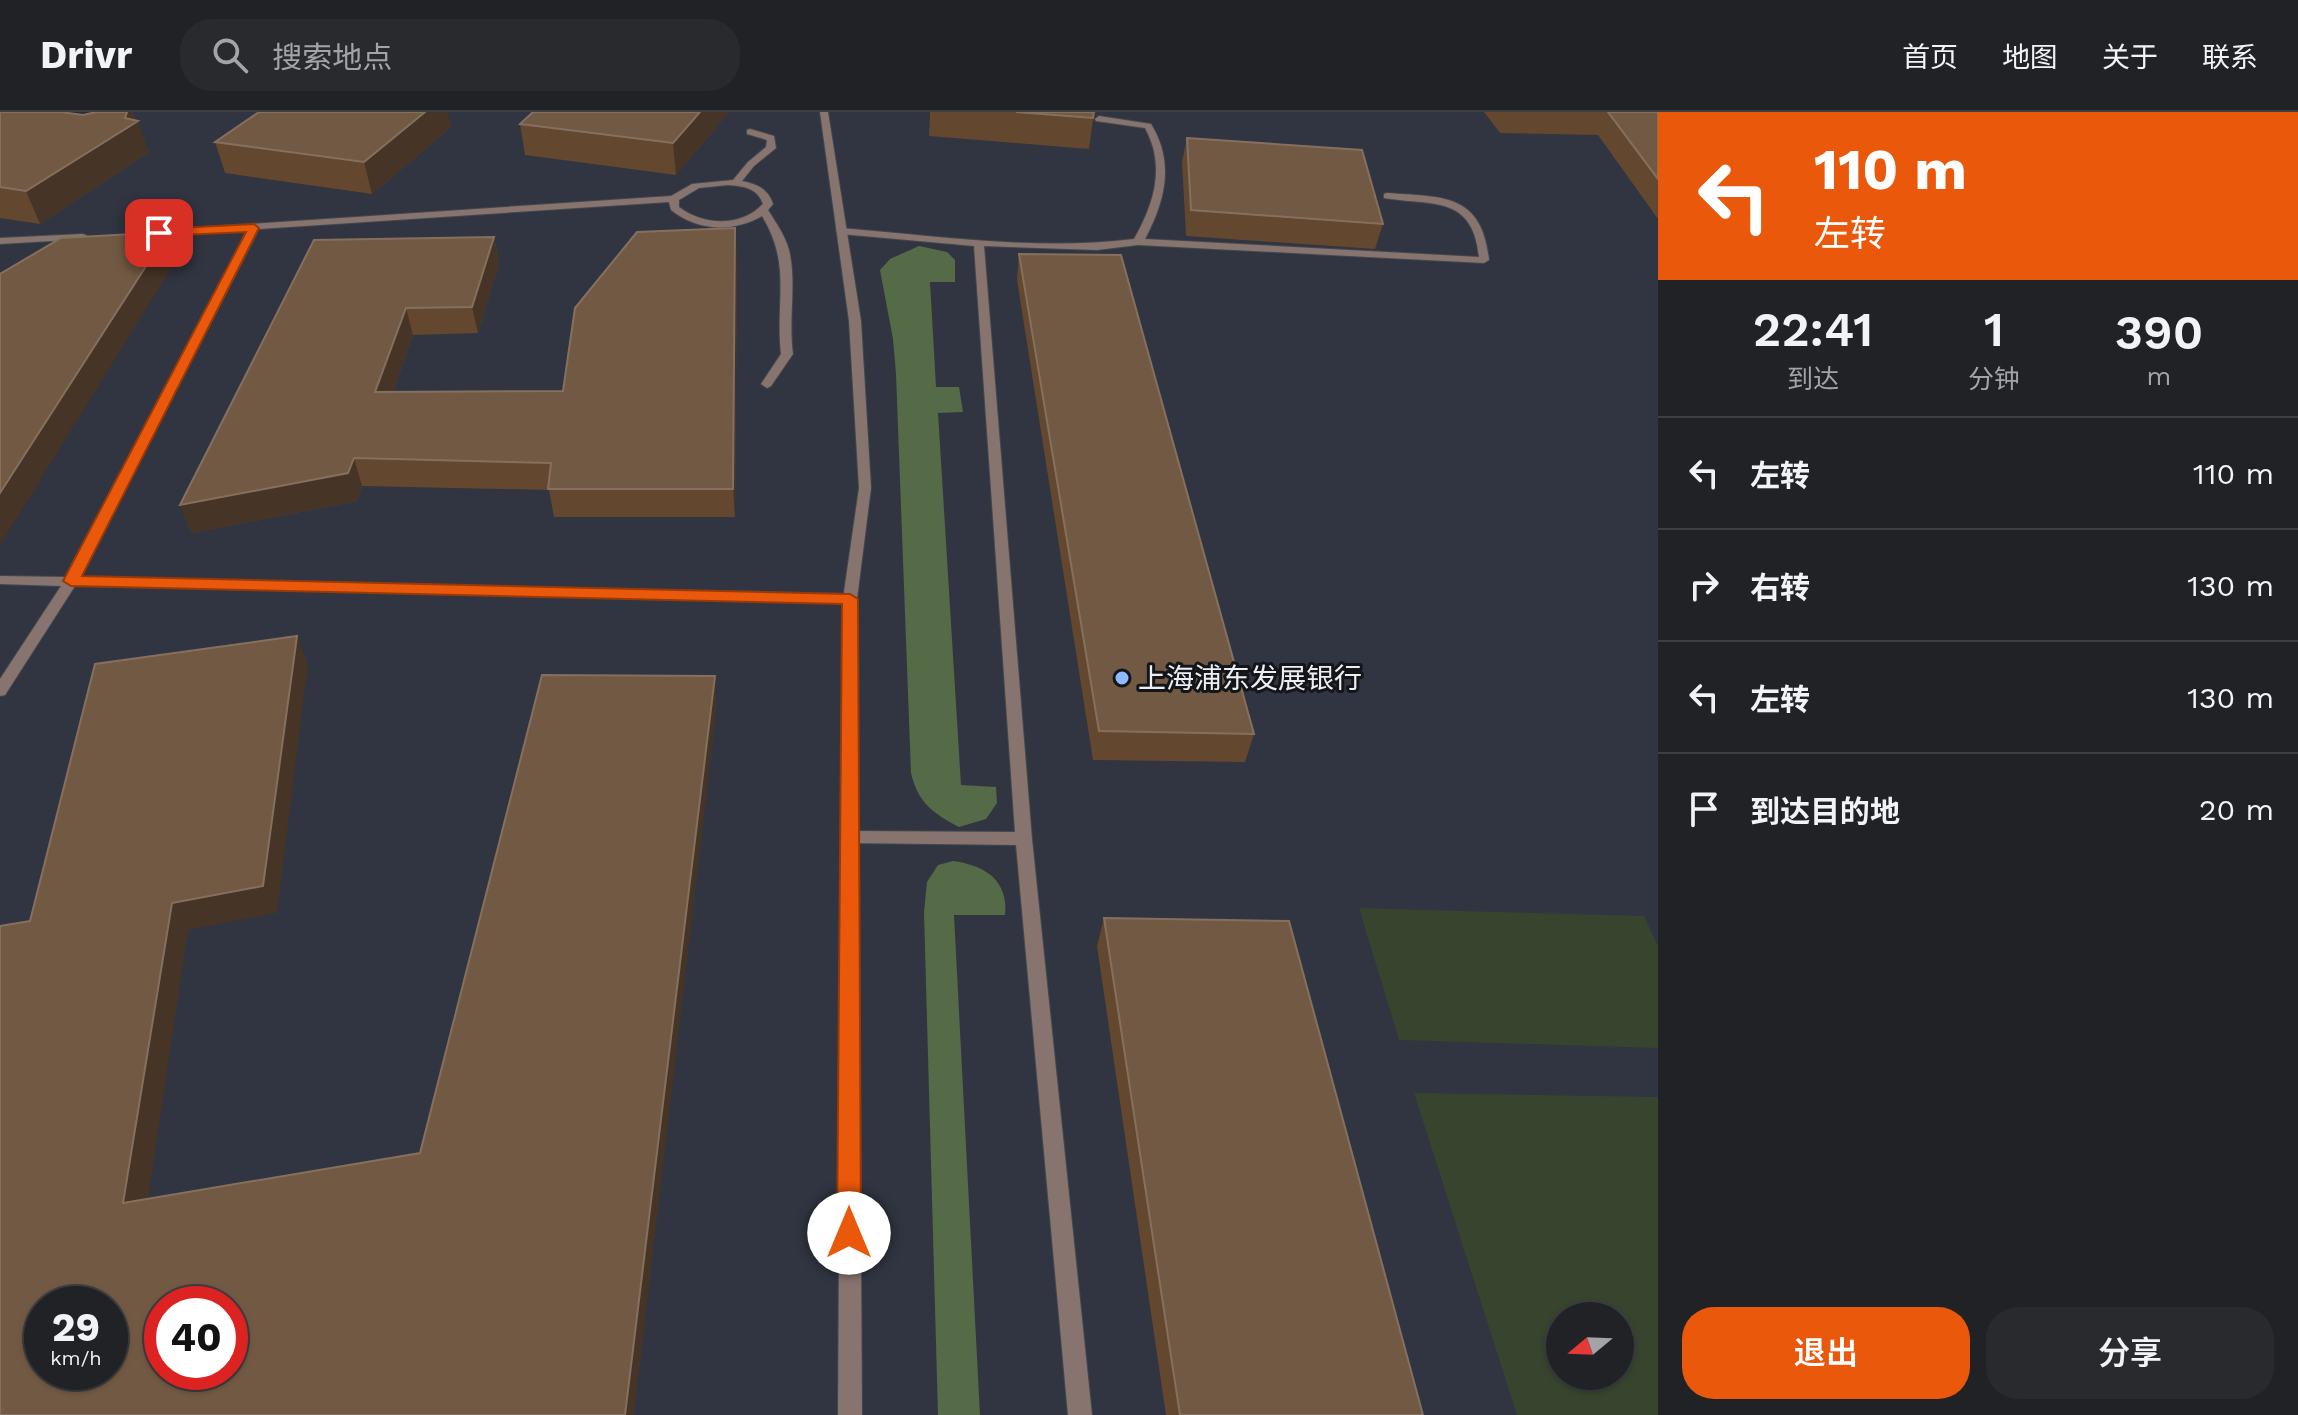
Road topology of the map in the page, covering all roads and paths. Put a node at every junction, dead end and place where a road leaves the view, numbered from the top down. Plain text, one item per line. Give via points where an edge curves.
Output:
1 (824, 112) edge
2 (1099, 119) dead end
3 (750, 132) dead end
4 (736, 182) junction
5 (1387, 196) dead end
6 (674, 199) junction
7 (764, 211) junction
8 (254, 228) junction
9 (841, 231) junction
10 (143, 234) edge
11 (95, 236) edge
12 (0, 241) edge
13 (1138, 242) junction
14 (979, 243) junction
15 (767, 384) dead end
16 (0, 580) edge
17 (71, 581) junction
18 (850, 599) junction
19 (0, 691) edge
20 (848, 837) junction
21 (1024, 839) junction
22 (850, 1415) edge
23 (1080, 1415) edge

1 - 9 street
2 - 13 street via 1148,126 1158,139 1160,198
3 - 4 street via 771,138 771,148
4 - 6 street via 702,184
4 - 7 street via 764,192
5 - 13 street via 1468,211 1479,224 1484,260
6 - 7 street via 681,215 705,223 746,220
6 - 8 street
7 - 15 street via 778,231 788,264 782,329 787,354
8 - 10 street
8 - 17 street
9 - 14 street
9 - 18 street via 855,321 865,488
11 - 12 street
13 - 14 street via 1097,247
14 - 21 street
16 - 17 street
17 - 18 street
17 - 19 street
18 - 20 street
20 - 21 street
20 - 22 street
21 - 23 street

